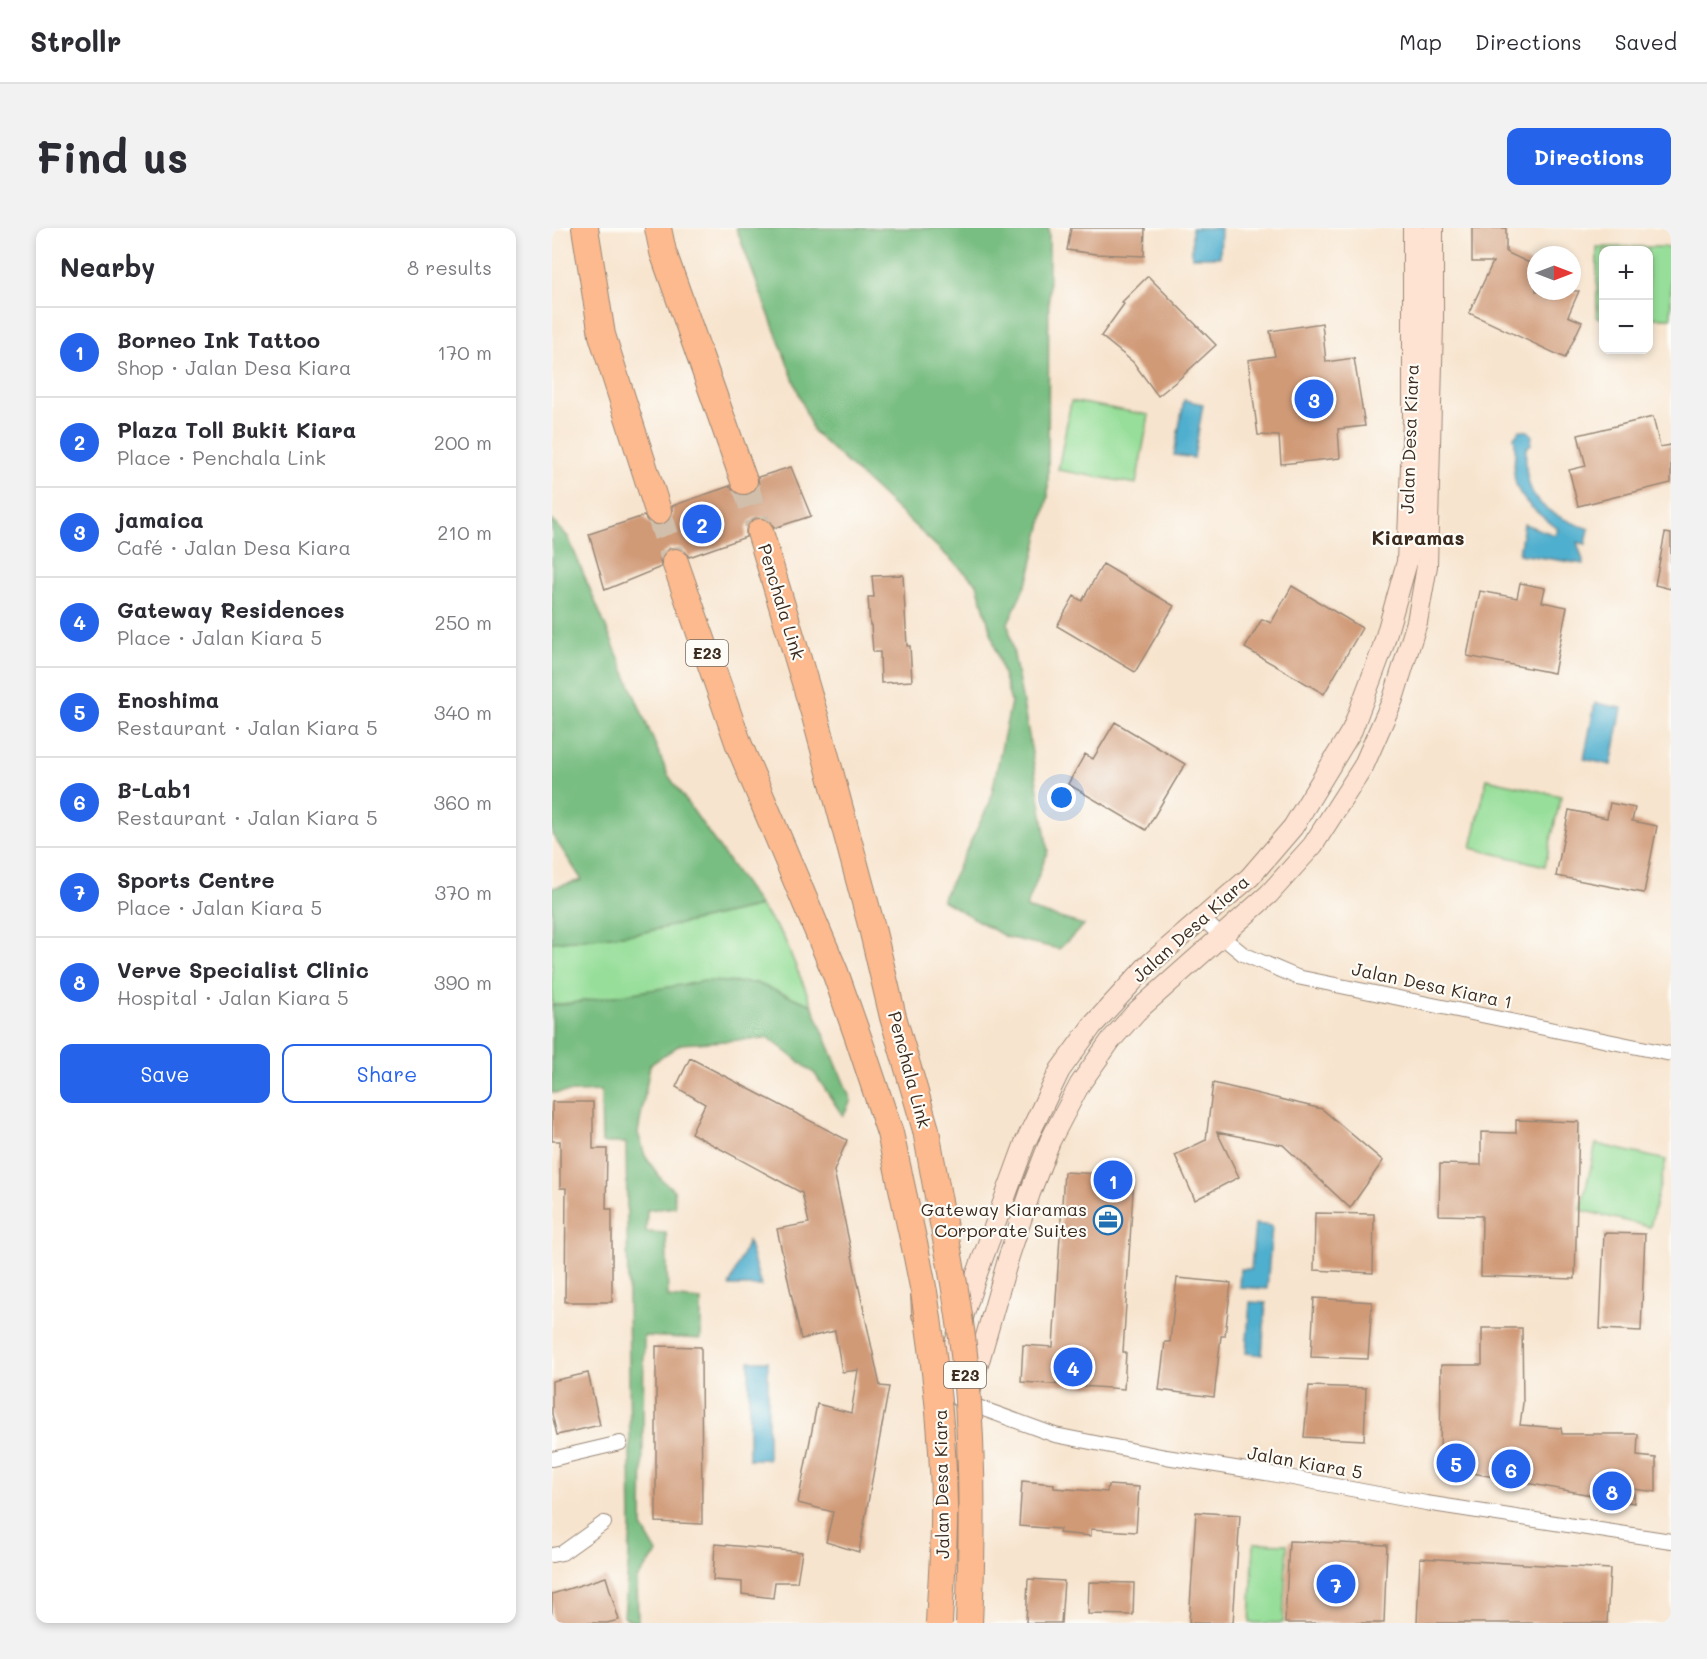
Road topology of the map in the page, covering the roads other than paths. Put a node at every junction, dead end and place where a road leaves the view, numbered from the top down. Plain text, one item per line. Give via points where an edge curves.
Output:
1 (585, 228) edge
2 (658, 228) edge
3 (1413, 228) edge
4 (1433, 228) edge
5 (744, 481) tunnel mouth
6 (658, 511) tunnel mouth
7 (760, 532) tunnel mouth
8 (675, 562) tunnel mouth
9 (1202, 918) junction
10 (1222, 937) junction
11 (1671, 1054) edge
12 (924, 1292) junction
13 (940, 1390) junction
14 (966, 1403) junction
15 (620, 1443) dead end
16 (552, 1459) edge
17 (604, 1523) dead end
18 (1671, 1541) edge
19 (552, 1555) edge
20 (927, 1623) edge
21 (939, 1623) edge
22 (945, 1623) edge
23 (963, 1623) edge
24 (969, 1623) edge

1 - 6 highway via 602,335
2 - 5 highway
3 - 9 main road, Jalan Desa Kiara via 1413,418 1407,562 1382,650 1352,730 1293,827 1250,877
4 - 10 main road, Jalan Desa Kiara via 1427,566 1417,622 1393,699 1363,766 1313,845 1269,894
7 - 24 highway, Penchala Link / E23, bridge via 815,716 926,1130 964,1363 972,1550
8 - 12 highway, Penchala Link / E23 via 739,745 835,972 858,1037 890,1133
9 - 10 street, Jalan Desa Kiara 1
9 - 13 main road, Jalan Desa Kiara via 1107,1008 1060,1070 1025,1143 975,1279
10 - 11 street, Jalan Desa Kiara 1 via 1243,954 1297,977
10 - 14 main road, Jalan Desa Kiara via 1137,1011 1080,1084 1050,1141 1030,1193
12 - 20 highway, bridge via 931,1407 932,1522
12 - 21 highway, bridge via 935,1360 943,1463
13 - 14 street, Jalan Kiara 5
13 - 22 main road, Jalan Desa Kiara
14 - 18 street, Jalan Kiara 5 via 1055,1436 1426,1503
14 - 23 main road, Jalan Desa Kiara
15 - 16 street
17 - 19 street via 562,1553

